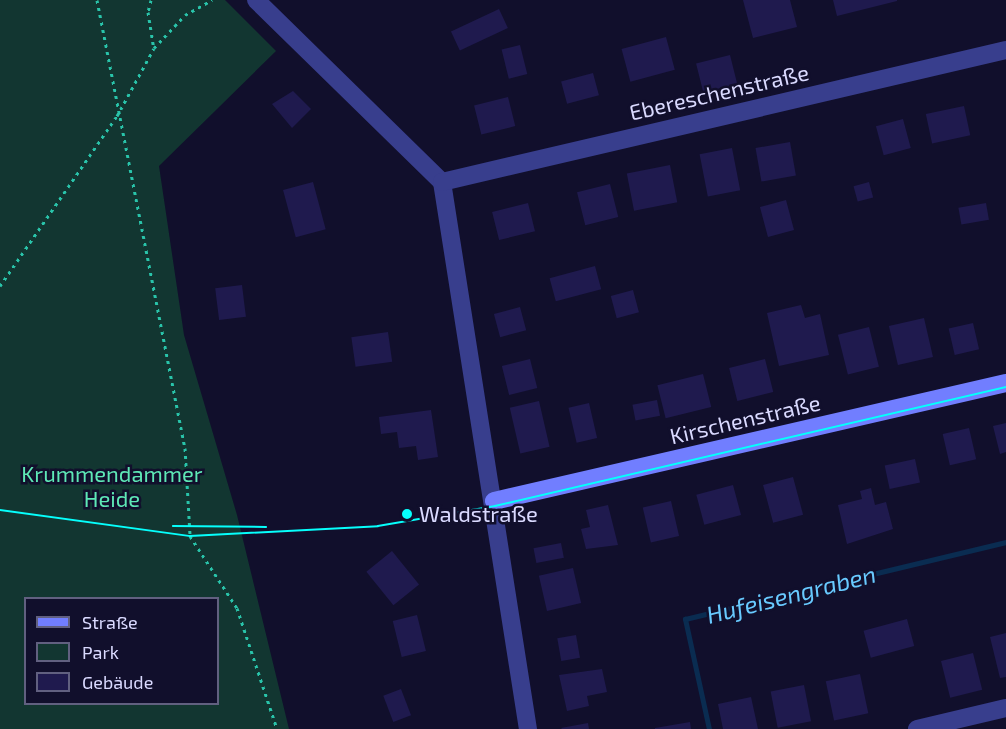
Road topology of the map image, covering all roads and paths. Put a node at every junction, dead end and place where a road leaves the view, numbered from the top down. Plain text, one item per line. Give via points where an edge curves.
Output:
1 (97, 0) edge
2 (151, 0) edge
3 (212, 0) edge
4 (256, 0) edge
5 (154, 48) junction
6 (1006, 50) edge
7 (117, 116) junction
8 (442, 182) junction
9 (0, 286) edge
10 (1006, 383) edge
11 (494, 501) junction
12 (1006, 708) edge
13 (277, 729) edge
14 (528, 729) edge
15 (917, 729) edge

1 - 7 path
2 - 5 path via 147,12
3 - 5 path via 185,15
4 - 8 street
5 - 7 path
6 - 8 street, Ebereschenstraße
7 - 9 path
7 - 13 path via 185,448 190,536 237,608
8 - 11 street
10 - 11 street, Kirschenstraße
11 - 14 street
12 - 15 street

